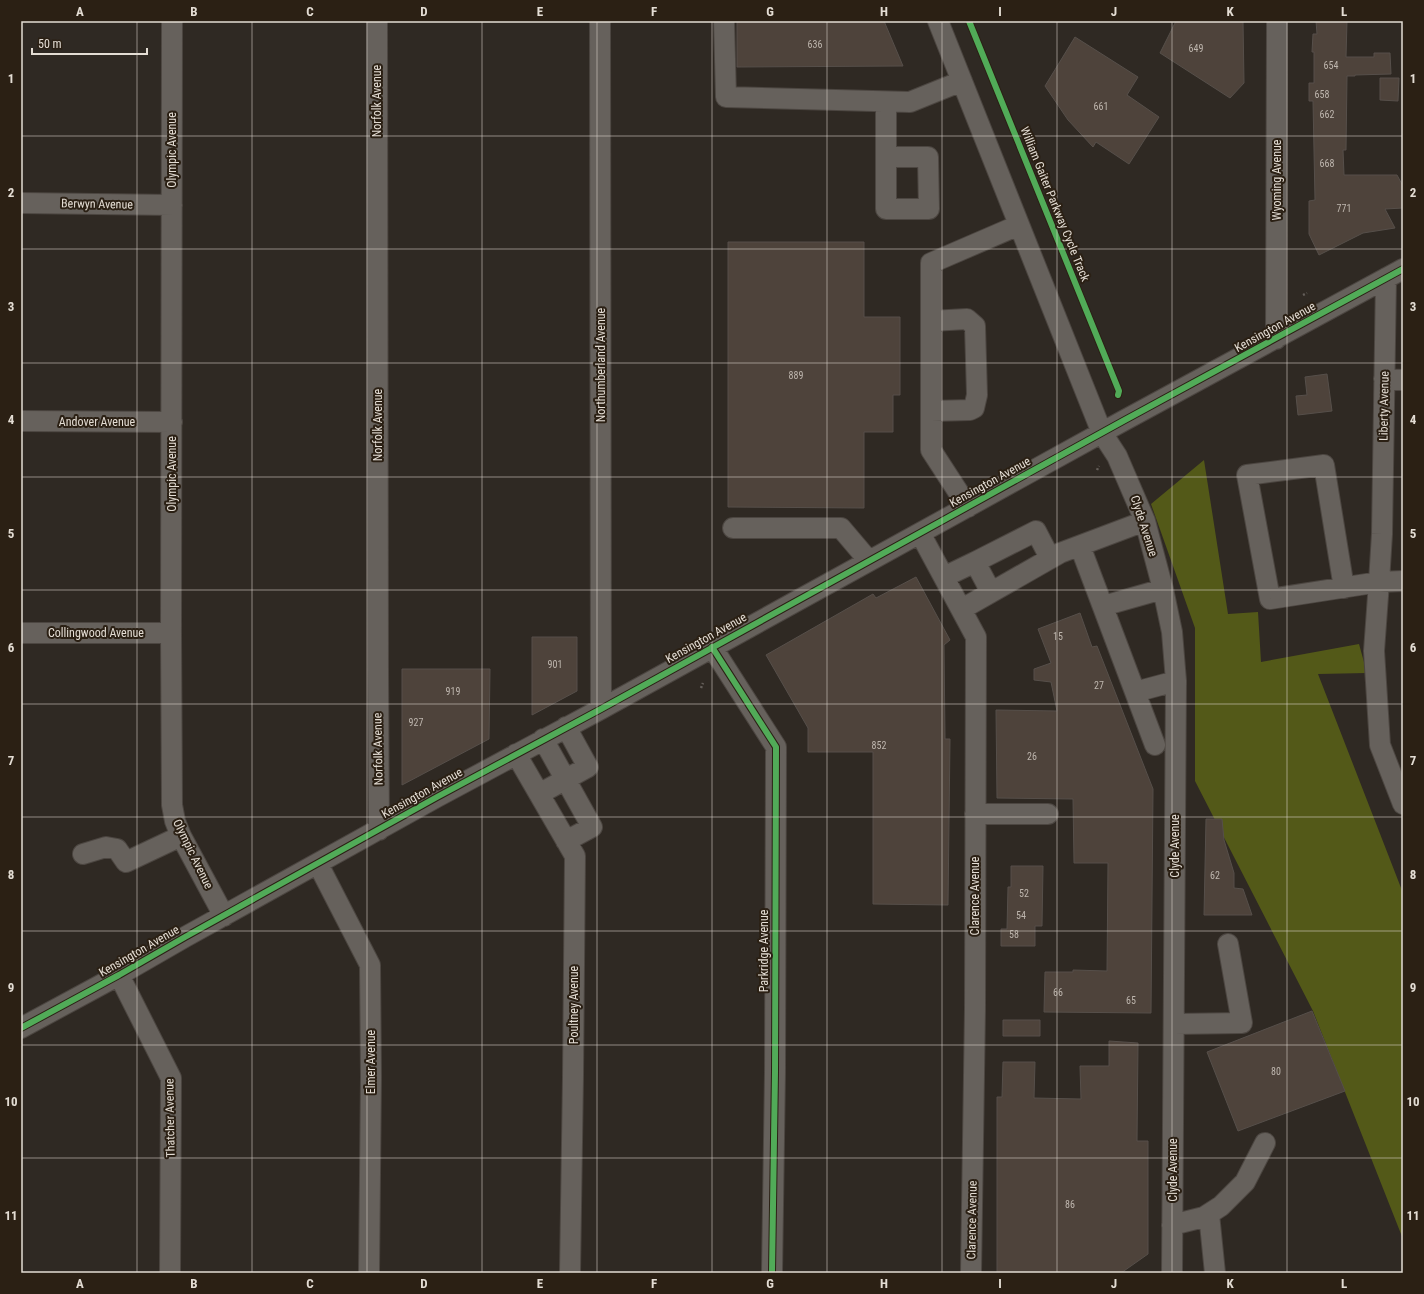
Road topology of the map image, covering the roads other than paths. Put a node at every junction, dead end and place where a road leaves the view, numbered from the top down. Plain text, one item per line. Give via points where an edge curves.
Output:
1 (172, 21) edge
2 (377, 21) edge
3 (600, 21) edge
4 (724, 21) edge
5 (938, 21) edge
6 (1277, 21) edge
7 (962, 81) junction
8 (886, 102) junction
9 (886, 156) dead end
10 (21, 204) edge
11 (172, 205) junction
12 (1019, 224) junction
13 (1403, 269) edge
14 (1386, 278) junction
15 (931, 321) junction
16 (1276, 339) junction
17 (1394, 380) edge
18 (931, 410) junction
19 (21, 421) edge
20 (172, 422) junction
21 (1102, 433) junction
22 (968, 507) junction
23 (1145, 521) junction
24 (733, 528) dead end
25 (920, 533) junction
26 (1080, 546) junction
27 (1050, 558) junction
28 (869, 561) junction
29 (975, 562) junction
30 (944, 577) junction
31 (1403, 581) edge
32 (1379, 582) junction
33 (1344, 588) junction
34 (1163, 589) junction
35 (991, 592) junction
36 (1103, 606) junction
37 (962, 609) junction
38 (21, 633) edge
39 (171, 633) junction
40 (712, 647) junction
41 (1176, 681) junction
42 (1135, 692) junction
43 (601, 709) junction
44 (566, 727) junction
45 (543, 739) junction
46 (1154, 745) dead end
47 (516, 754) junction
48 (566, 779) junction
49 (539, 794) junction
50 (1403, 804) edge
51 (975, 814) junction
52 (1048, 814) dead end
53 (379, 830) junction
54 (182, 836) junction
55 (566, 841) junction
56 (83, 854) dead end
57 (318, 864) junction
58 (224, 916) junction
59 (1228, 944) dead end
60 (119, 975) junction
61 (1174, 1024) junction
62 (21, 1028) edge
63 (1265, 1144) dead end
64 (1209, 1214) junction
65 (1172, 1225) junction
66 (170, 1273) edge
67 (369, 1273) edge
68 (570, 1273) edge
69 (772, 1273) edge
70 (971, 1273) edge
71 (1172, 1273) edge
72 (1215, 1273) edge

1 - 11 street, Olympic Avenue
2 - 53 street, Norfolk Avenue
3 - 43 street, Northumberland Avenue
4 - 8 street via 726,97
5 - 7 street, Clyde Avenue
6 - 16 street, Wyoming Avenue
7 - 8 street via 910,102
7 - 12 street, Clyde Avenue
8 - 9 street
10 - 11 street, Berwyn Avenue
11 - 20 street, Olympic Avenue
12 - 15 street via 931,263
12 - 21 street, Clyde Avenue
13 - 14 street, Kensington Avenue
14 - 16 street, Kensington Avenue
14 - 17 street, Liberty Avenue
15 - 18 street
15 - 18 street via 967,319 975,326 977,395 974,408 970,410
16 - 21 street, Kensington Avenue
17 - 32 street, Liberty Avenue
18 - 22 street via 931,450
19 - 20 street, Andover Avenue
20 - 39 street, Olympic Avenue
21 - 22 street, Kensington Avenue
21 - 23 street, Clyde Avenue via 1117,456
22 - 25 street, Kensington Avenue
23 - 26 street
23 - 34 street, Clyde Avenue
24 - 28 street via 841,528
25 - 28 street, Kensington Avenue
25 - 30 street, Clarence Avenue
26 - 27 street
26 - 36 street
27 - 29 street via 1036,531
27 - 35 street
28 - 40 street, Kensington Avenue
29 - 30 street
29 - 35 street
30 - 37 street, Clarence Avenue
31 - 32 street
32 - 33 street
32 - 50 street, Liberty Avenue via 1374,651 1380,745
33 - 33 street via 1270,599 1247,475 1324,465
34 - 36 street
34 - 41 street, Clyde Avenue via 1172,632
35 - 37 street
36 - 42 street
37 - 51 street, Clarence Avenue via 976,637
38 - 39 street, Collingwood Avenue
39 - 54 street, Olympic Avenue via 172,805 175,822
40 - 43 street, Kensington Avenue
40 - 69 street, Parkridge Avenue via 776,747
41 - 42 street
41 - 61 street, Clyde Avenue
42 - 46 street
43 - 44 street, Kensington Avenue
44 - 45 street, Kensington Avenue
44 - 48 street via 588,767
45 - 47 street, Kensington Avenue
45 - 48 street
47 - 49 street, Poultney Avenue
47 - 53 street, Kensington Avenue
48 - 49 street
48 - 55 street via 592,827
49 - 55 street, Poultney Avenue
51 - 52 street
51 - 70 street, Clarence Avenue
53 - 57 street, Kensington Avenue
54 - 56 street via 126,862 117,850 106,847
54 - 58 street, Olympic Avenue
55 - 68 street, Poultney Avenue via 575,856
57 - 58 street, Kensington Avenue
57 - 67 street, Elmer Avenue via 370,965
58 - 60 street, Kensington Avenue
59 - 61 street via 1242,1023
60 - 62 street, Kensington Avenue
60 - 66 street, Thatcher Avenue via 172,1078
61 - 65 street, Clyde Avenue
63 - 64 street via 1245,1182 1222,1206
64 - 65 street
64 - 72 street
65 - 71 street, Clyde Avenue

